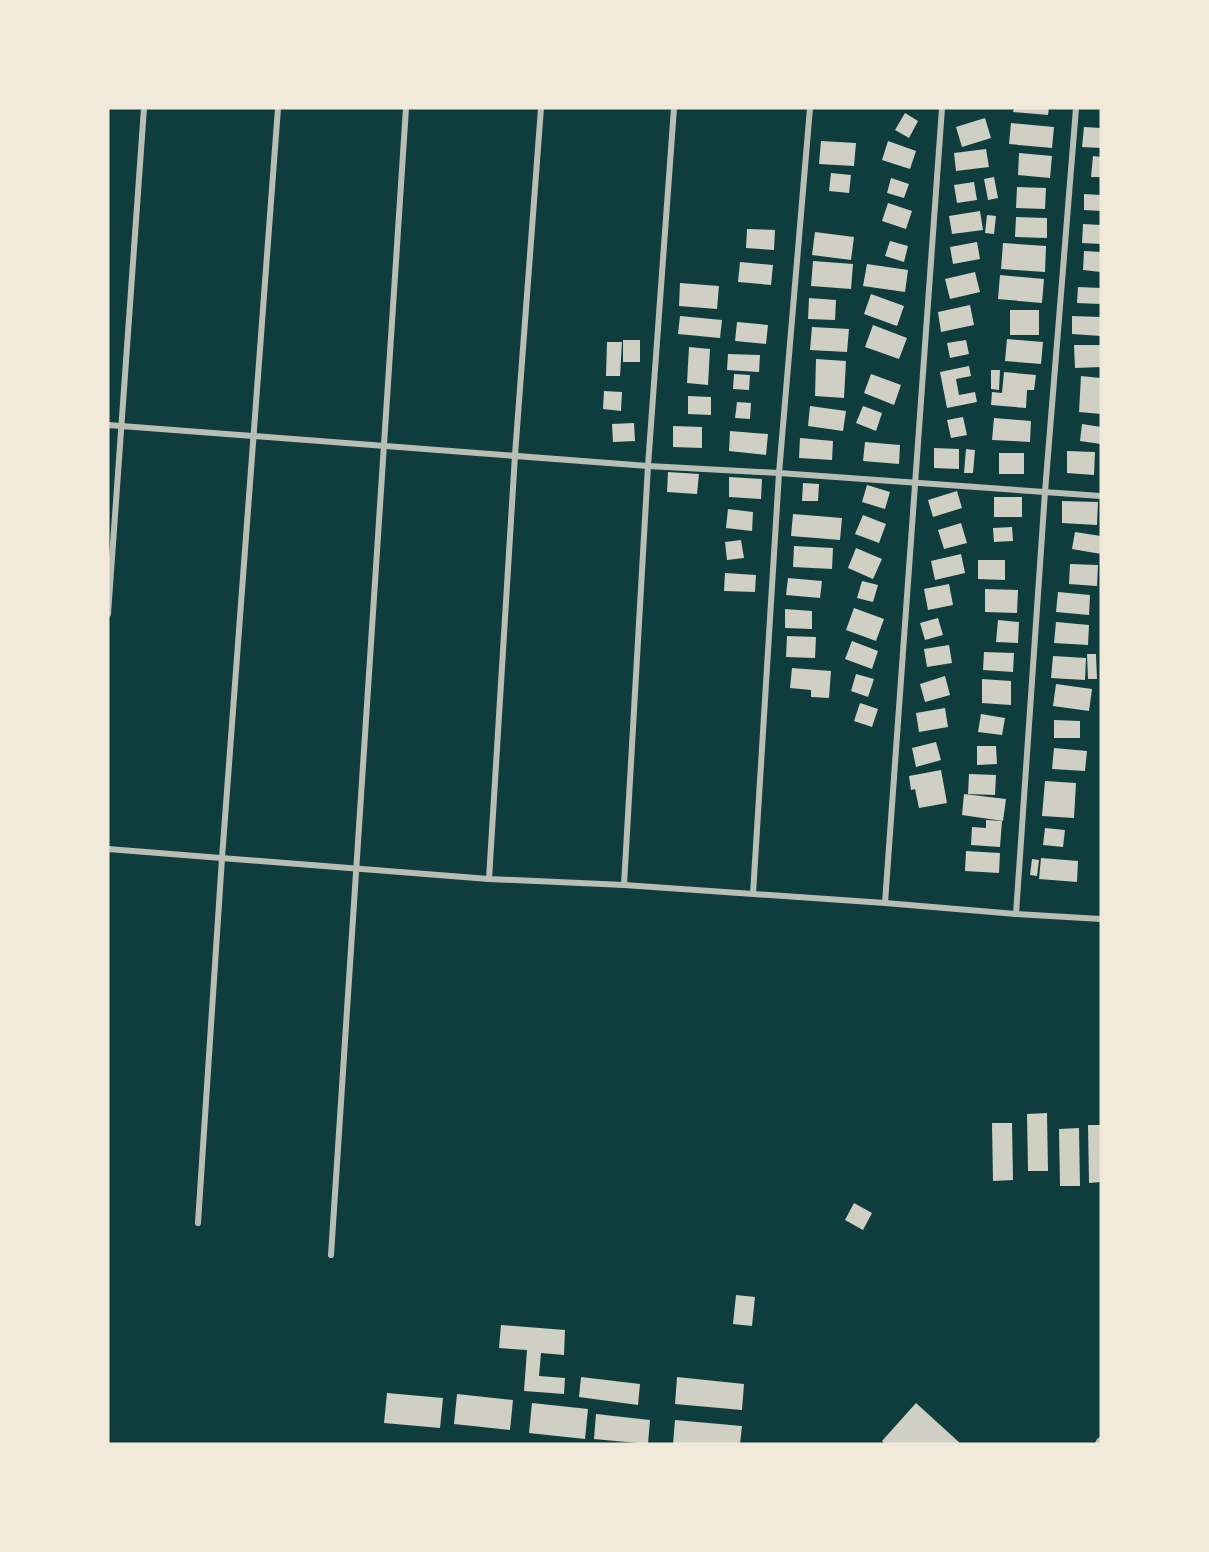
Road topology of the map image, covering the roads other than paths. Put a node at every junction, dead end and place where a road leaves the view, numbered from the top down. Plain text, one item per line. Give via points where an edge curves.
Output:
1 (144, 108) edge
2 (278, 108) edge
3 (406, 108) edge
4 (541, 108) edge
5 (674, 108) edge
6 (810, 108) edge
7 (942, 108) edge
8 (1076, 108) edge
9 (108, 425) edge
10 (122, 425) junction
11 (254, 436) junction
12 (384, 446) junction
13 (515, 455) junction
14 (648, 466) junction
15 (779, 473) junction
16 (915, 483) junction
17 (1045, 492) junction
18 (1101, 496) edge
19 (108, 614) edge
20 (108, 849) edge
21 (222, 858) junction
22 (357, 868) junction
23 (489, 879) junction
24 (624, 885) junction
25 (753, 894) junction
26 (885, 903) junction
27 (1016, 914) junction
28 (1101, 919) edge
29 (198, 1223) dead end
30 (331, 1256) dead end

1 - 10 street
2 - 11 street
3 - 12 street
4 - 13 street
5 - 14 street
6 - 15 street
7 - 16 street
8 - 17 street
9 - 10 street
10 - 11 street
10 - 19 street
11 - 12 street
11 - 21 street
12 - 13 street
12 - 22 street
13 - 14 street
13 - 23 street
14 - 15 street
14 - 24 street
15 - 16 street
15 - 25 street
16 - 17 street
16 - 26 street
17 - 18 street
17 - 27 street
20 - 21 street
21 - 22 street
21 - 29 street
22 - 23 street
22 - 30 street
23 - 24 street
24 - 25 street
25 - 26 street
26 - 27 street
27 - 28 street

